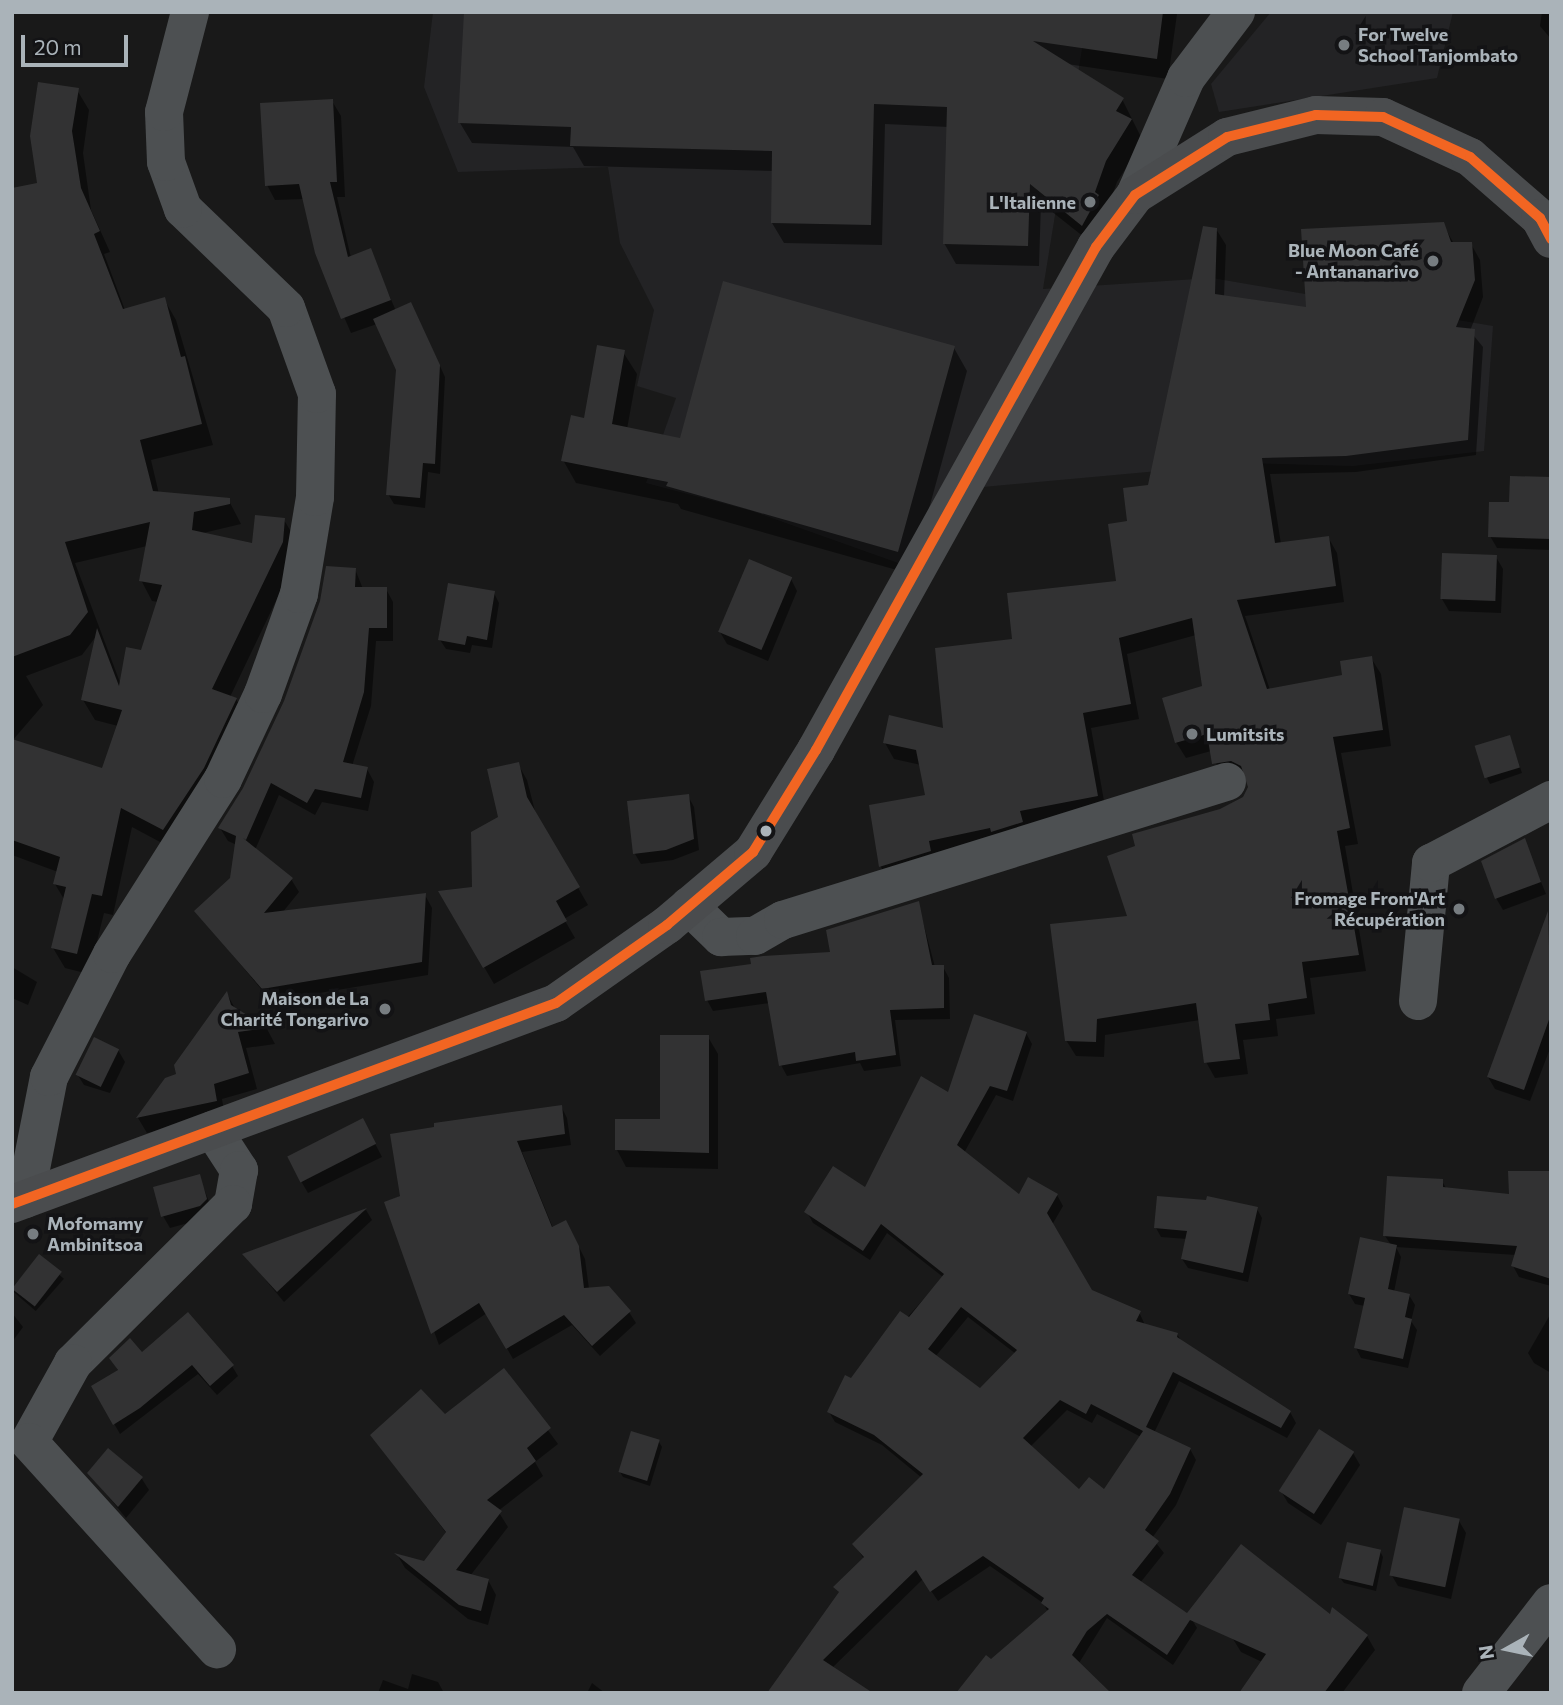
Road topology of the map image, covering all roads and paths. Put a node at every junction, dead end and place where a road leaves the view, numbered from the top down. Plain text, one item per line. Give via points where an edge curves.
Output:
1 (190, 12) edge
2 (1236, 12) edge
3 (1135, 195) junction
4 (1551, 239) edge
5 (1227, 782) dead end
6 (1551, 800) edge
7 (689, 906) junction
8 (1418, 1002) dead end
9 (213, 1130) junction
10 (19, 1201) edge
11 (1551, 1603) edge
12 (217, 1649) dead end
13 (1481, 1693) edge

1 - 10 street via 164,112 166,162 183,209 286,308 317,394 316,497 299,594 264,694 223,779 112,954 49,1077
2 - 3 street via 1186,78
3 - 4 main road via 1227,136 1316,115 1383,117 1470,158 1540,218
3 - 7 main road via 1096,247 1040,342 761,845
5 - 7 street via 783,920 755,936 721,937
6 - 8 street via 1431,863
7 - 9 main road via 556,1003
9 - 10 main road
9 - 12 street via 239,1170 233,1204 73,1363 29,1442
11 - 13 street

